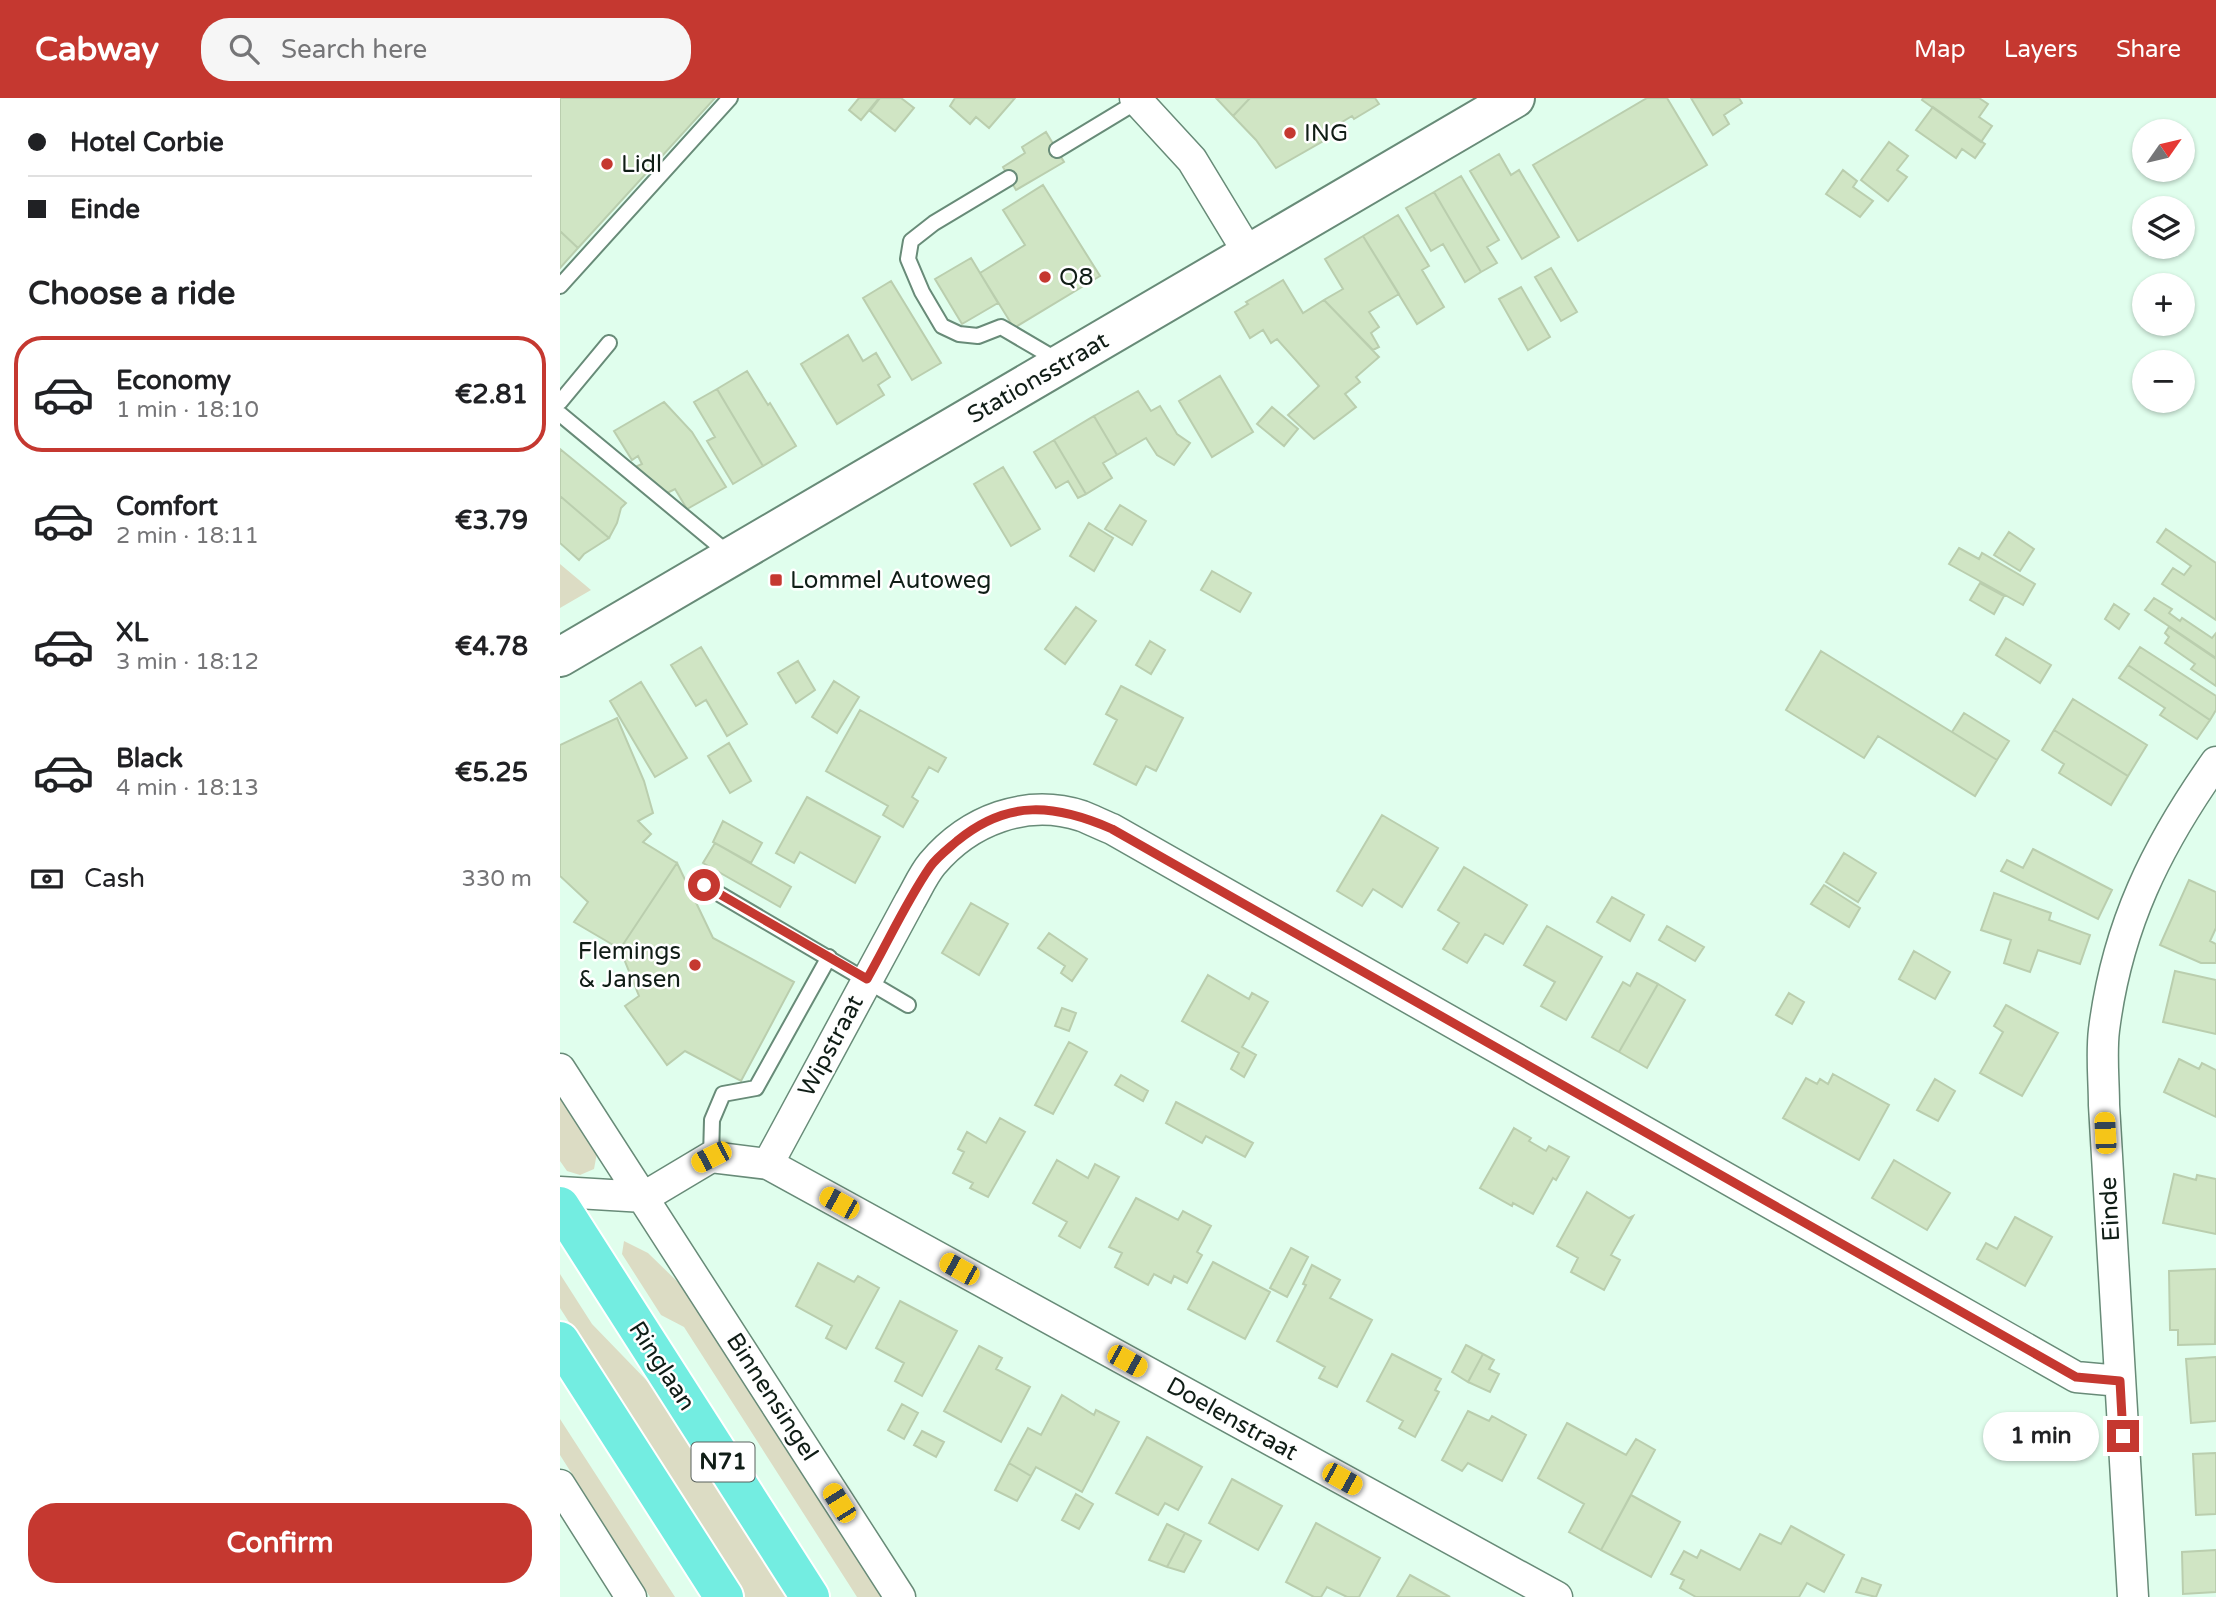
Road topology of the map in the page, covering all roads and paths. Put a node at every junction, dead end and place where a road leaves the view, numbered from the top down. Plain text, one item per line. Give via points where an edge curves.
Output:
1 (730, 98) edge
2 (1515, 98) edge
3 (1137, 99) edge
4 (1057, 150) dead end
5 (1009, 178) dead end
6 (1249, 254) junction
7 (560, 286) edge
8 (609, 343) dead end
9 (1063, 363) junction
10 (560, 402) edge
11 (560, 414) edge
12 (732, 557) junction
13 (560, 657) edge
14 (2216, 762) edge
15 (704, 885) dead end
16 (829, 957) junction
17 (867, 979) junction
18 (908, 1005) dead end
19 (560, 1069) edge
20 (711, 1157) junction
21 (768, 1164) junction
22 (560, 1192) edge
23 (644, 1197) junction
24 (560, 1206) edge
25 (560, 1340) edge
26 (2120, 1381) junction
27 (560, 1485) edge
28 (631, 1597) edge
29 (724, 1597) edge
30 (810, 1597) edge
31 (900, 1597) edge
32 (1558, 1597) edge
33 (2133, 1597) edge

1 - 7 lane
2 - 6 main road, Stationsstraat
3 - 4 lane
3 - 6 street via 1192,160
5 - 9 lane via 911,241 908,259 942,326 978,337 1001,327
6 - 9 main road, Stationsstraat
8 - 10 lane
9 - 12 main road, Stationsstraat
11 - 12 lane
12 - 13 main road, Stationsstraat
14 - 26 street, Einde via 2182,810 2141,889 2114,969 2106,1020 2104,1105
15 - 16 lane
16 - 17 lane
16 - 20 lane via 756,1088 723,1094 712,1120
17 - 18 lane
17 - 21 street, Wipstraat
17 - 26 street, Wipstraat via 932,865 969,831 1009,813 1059,811 1082,816 2076,1377
19 - 23 street, Binnensingel
20 - 21 street, Doelenstraat
20 - 23 street
21 - 32 street, Doelenstraat
22 - 23 street
23 - 31 street, Binnensingel
24 - 30 highway, Ringlaan / N71
25 - 29 highway, N71
26 - 33 street, Einde
27 - 28 street

